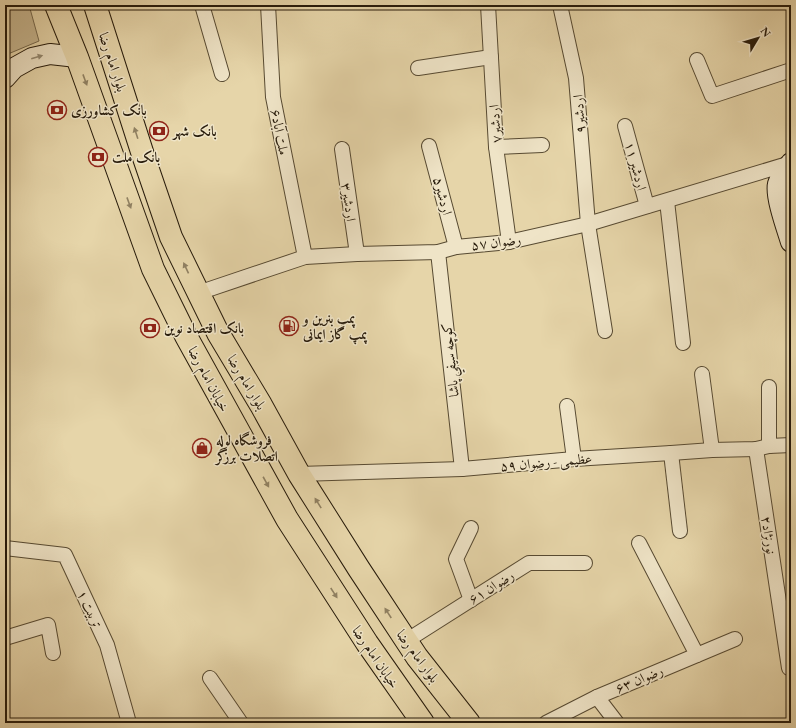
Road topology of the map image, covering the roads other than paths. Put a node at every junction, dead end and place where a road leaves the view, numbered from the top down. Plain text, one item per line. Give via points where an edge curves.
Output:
1 (56, 5) edge
2 (95, 5) edge
3 (202, 5) edge
4 (268, 5) edge
5 (488, 5) edge
6 (560, 5) edge
7 (77, 57) junction
8 (491, 57) junction
9 (697, 60) dead end
10 (418, 68) dead end
11 (791, 70) edge
12 (222, 74) dead end
13 (5, 78) edge
14 (625, 126) dead end
15 (542, 145) dead end
16 (429, 146) dead end
17 (496, 147) junction
18 (342, 149) dead end
19 (791, 163) edge
20 (667, 201) junction
21 (647, 206) junction
22 (588, 224) junction
23 (509, 242) junction
24 (791, 242) edge
25 (456, 246) junction
26 (438, 252) junction
27 (357, 254) junction
28 (305, 257) junction
29 (198, 293) junction
30 (605, 331) dead end
31 (683, 343) dead end
32 (702, 374) dead end
33 (769, 387) dead end
34 (568, 406) dead end
35 (791, 445) edge
36 (763, 447) junction
37 (712, 450) junction
38 (671, 454) junction
39 (574, 459) junction
40 (462, 469) junction
41 (299, 474) junction
42 (471, 528) dead end
43 (680, 531) dead end
44 (640, 543) dead end
45 (5, 548) edge
46 (585, 563) dead end
47 (470, 600) junction
48 (5, 638) edge
49 (735, 639) dead end
50 (406, 641) junction
51 (53, 653) dead end
52 (697, 655) junction
53 (789, 668) dead end
54 (210, 678) dead end
55 (597, 697) junction
56 (129, 723) edge
57 (241, 723) edge
58 (423, 723) edge
59 (469, 723) edge
60 (546, 723) edge
61 (617, 723) edge

1 - 7 main road, خیابان امام رضا
29 -> 2 main road, بلوار امام رضا via 171,237
3 - 12 street
4 - 28 street, ملت آباد۶ via 272,97
5 - 8 street, اردشیر۷
6 - 22 street, اردشیر۹ via 576,78
13 -> 7 street via 14,68 32,58 50,54
7 -> 58 main road, خیابان امام رضا via 153,269 186,336 287,519 367,644
8 - 10 street
8 - 17 street, اردشیر۷
9 - 11 street via 712,96
14 - 21 street, اردشیر ۱۱
15 - 17 street
16 - 25 street, اردشیر۵
17 - 23 street, اردشیر۷
18 - 27 street, اردشیر۳
19 - 20 street, رضوان ۵۷
19 - 24 street via 780,177 777,186
20 - 21 street, رضوان ۵۷
20 - 31 street
21 - 22 street, رضوان ۵۷
22 - 23 street, رضوان ۵۷
22 - 30 street, اردشیر۹
23 - 25 street, رضوان ۵۷
25 - 26 street, رضوان ۵۷
26 - 27 street, رضوان ۵۷
26 - 40 street, كوچه سيفي پاشا
27 - 28 street, رضوان ۵۷
28 - 29 street, رضوان ۵۷
29 - 41 main road, بلوار امام رضا via 218,333
32 - 37 street
33 - 36 street, نورنژاد۲
34 - 39 street
35 - 36 street, عظیمی - رضوان ۵۹
36 - 37 street, عظیمی - رضوان ۵۹
36 - 53 street, نورنژاد۲
37 - 38 street, عظیمی - رضوان ۵۹
38 - 39 street, عظیمی - رضوان ۵۹
38 - 43 street
39 - 40 street, عظیمی - رضوان ۵۹
40 - 41 street, عظیمی - رضوان ۵۹
50 -> 41 main road, بلوار امام رضا
42 - 47 street via 456,559
44 - 52 street
45 - 56 street, تربیت ۱ via 65,555 107,645
46 - 47 street, رضوان ۶۱ via 529,563
47 - 50 street, رضوان ۶۱
48 - 51 street via 48,625
49 - 52 street, رضوان ۶۳
50 - 59 main road, بلوار امام رضا
52 - 55 street, رضوان ۶۳
54 - 57 street
55 - 60 street, رضوان ۶۳
55 - 61 street

